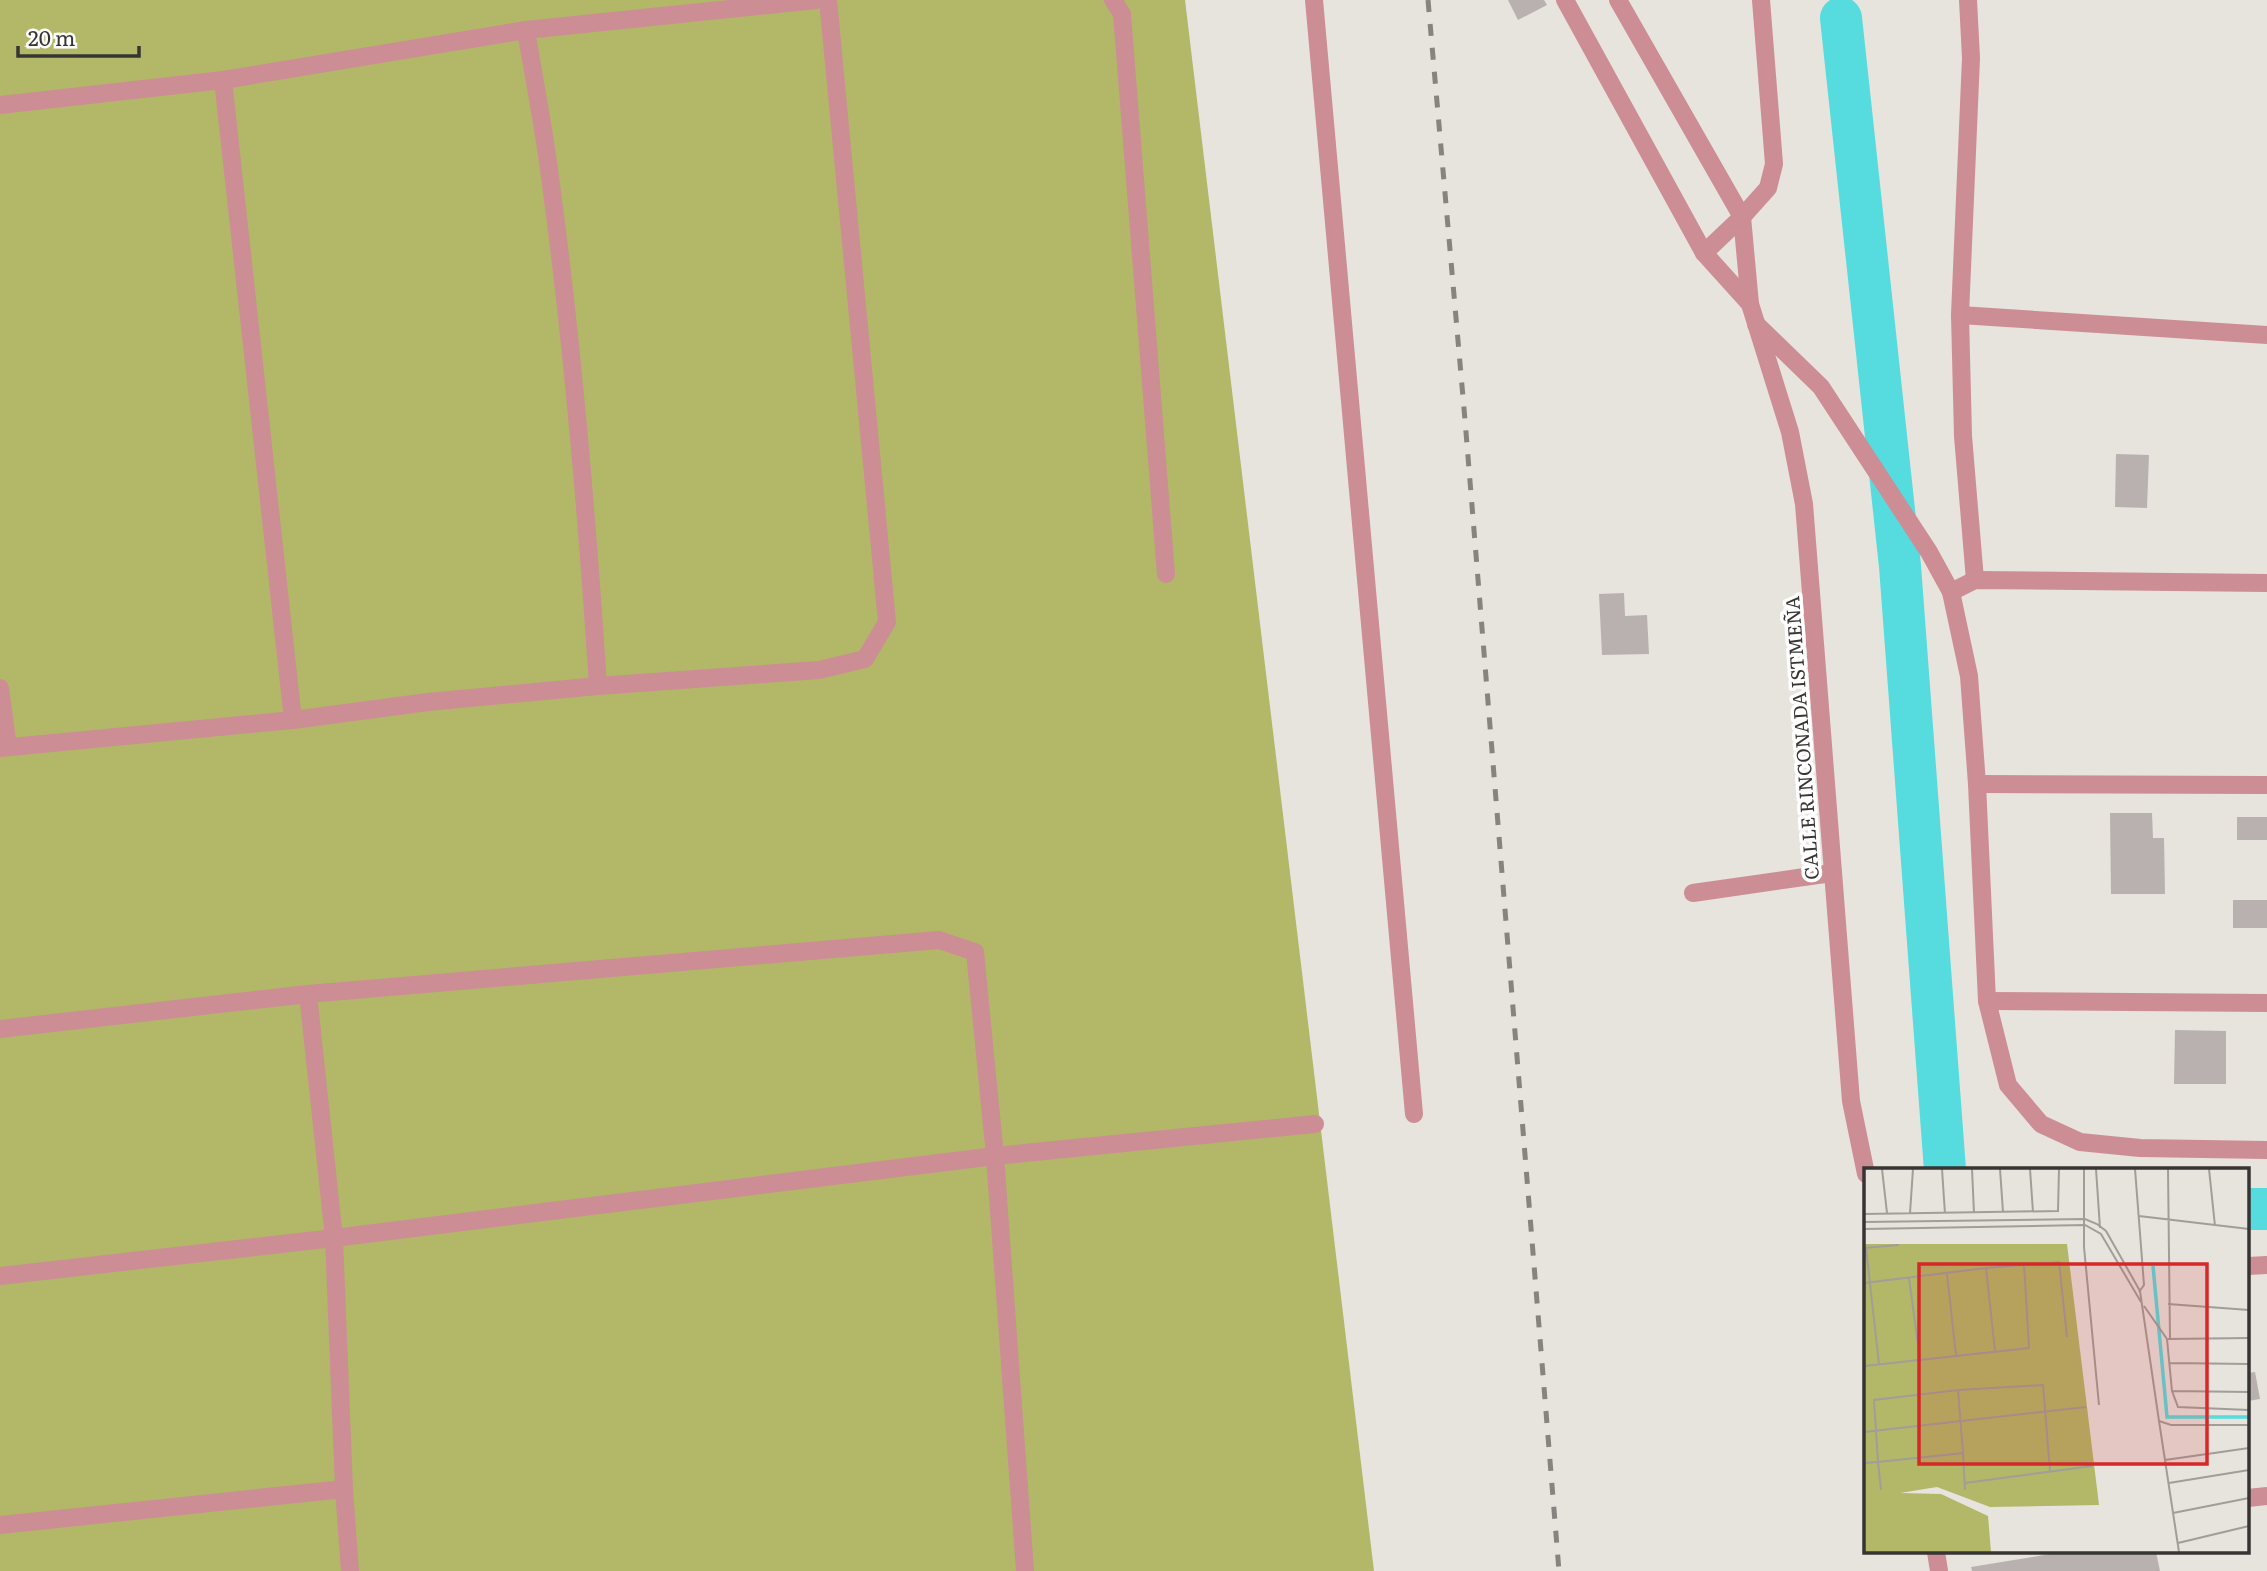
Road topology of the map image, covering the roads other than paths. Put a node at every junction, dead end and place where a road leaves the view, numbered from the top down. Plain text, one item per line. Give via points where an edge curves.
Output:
1 (816, 0) edge
2 (828, 0) edge
3 (1113, 0) edge
4 (1314, 0) edge
5 (1565, 0) edge
6 (1618, 0) edge
7 (1761, 0) edge
8 (1968, 0) edge
9 (526, 30) junction
10 (223, 80) junction
11 (0, 105) edge
12 (1742, 217) junction
13 (1704, 253) junction
14 (1750, 304) junction
15 (1960, 315) junction
16 (1756, 324) junction
17 (2267, 335) edge
18 (1166, 574) dead end
19 (1975, 580) junction
20 (2267, 583) edge
21 (1951, 592) junction
22 (598, 685) junction
23 (0, 688) edge
24 (292, 720) junction
25 (4, 748) edge
26 (1977, 784) junction
27 (2267, 785) edge
28 (1832, 873) junction
29 (1693, 892) dead end
30 (308, 994) junction
31 (1987, 1001) junction
32 (2267, 1003) edge
33 (0, 1030) edge
34 (1413, 1114) dead end
35 (1315, 1124) dead end
36 (2267, 1150) edge
37 (995, 1156) junction
38 (1865, 1168) edge
39 (334, 1238) junction
40 (0, 1276) edge
41 (344, 1489) junction
42 (0, 1525) edge
43 (350, 1571) edge
44 (1025, 1571) edge

1 - 9 street
2 - 22 street via 887,622 865,659 819,670
3 - 18 street via 1122,13
4 - 34 street
5 - 13 street
6 - 12 street
7 - 12 street via 1774,164 1768,188
8 - 15 street via 1971,58
9 - 10 street
9 - 22 street via 550,174 571,350
10 - 11 street
10 - 24 street
12 - 13 street
12 - 14 street
13 - 14 street
14 - 16 street, CALLE RINCONADA ISTMEÑA
15 - 17 street
15 - 19 street via 1963,436
16 - 21 street via 1821,387
16 - 28 street, CALLE RINCONADA ISTMEÑA via 1790,432 1804,504
19 - 20 street
19 - 21 street
21 - 26 street via 1969,676
22 - 24 street
23 - 25 street
24 - 25 street
26 - 27 street
26 - 31 street
28 - 29 street
28 - 38 street, CALLE RINCONADA ISTMEÑA via 1851,1101
30 - 33 street
30 - 37 street via 939,940 975,952
30 - 39 street
31 - 32 street
31 - 36 street via 2008,1085 2041,1124 2080,1142 2140,1149
35 - 37 street
37 - 39 street
37 - 44 street
39 - 40 street
39 - 41 street
41 - 42 street
41 - 43 street

